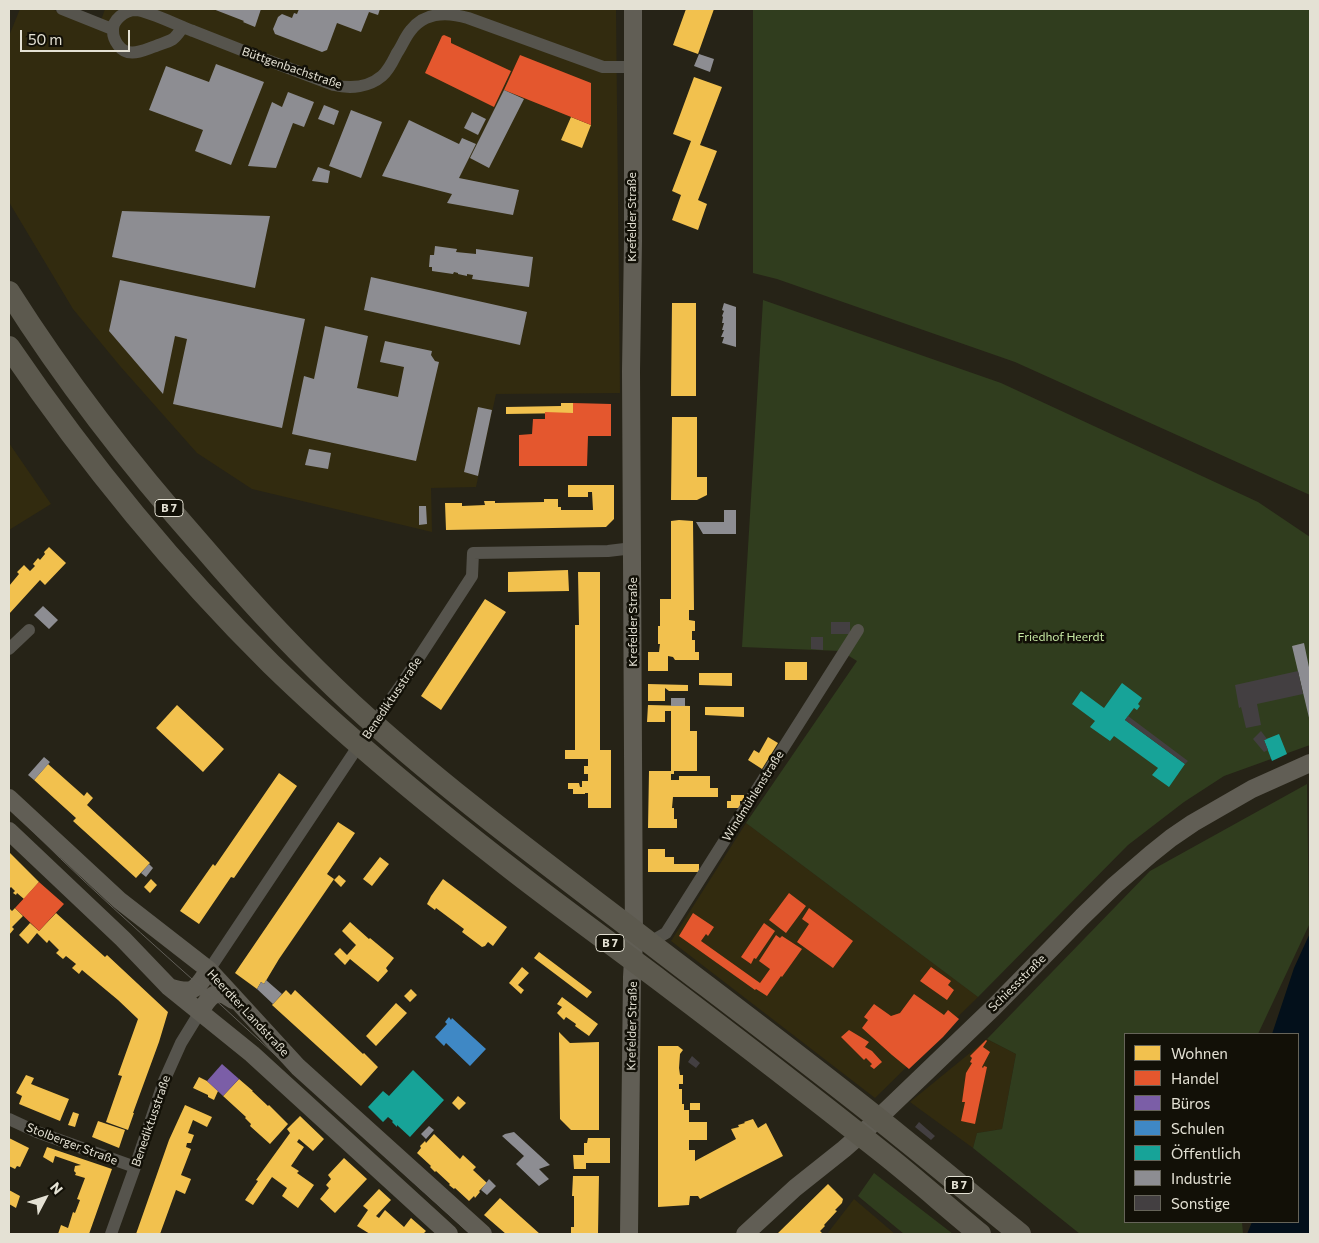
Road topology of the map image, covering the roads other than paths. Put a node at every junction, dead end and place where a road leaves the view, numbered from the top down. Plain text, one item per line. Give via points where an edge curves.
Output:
1 (62, 9) edge
2 (633, 9) edge
3 (183, 27) junction
4 (112, 29) junction
5 (633, 67) junction
6 (9, 292) edge
7 (9, 347) edge
8 (633, 548) junction
9 (29, 630) dead end
10 (858, 630) dead end
11 (9, 649) edge
12 (1310, 763) edge
13 (9, 798) edge
14 (9, 831) edge
15 (634, 943) junction
16 (209, 970) junction
17 (169, 987) junction
18 (239, 1002) junction
19 (200, 1012) junction
20 (9, 1119) edge
21 (136, 1167) junction
22 (111, 1234) edge
23 (449, 1234) edge
24 (483, 1234) edge
25 (628, 1234) edge
26 (745, 1234) edge
27 (980, 1234) edge
28 (1020, 1234) edge

1 - 4 street
2 - 5 main road, Krefelder Straße
3 - 4 street, Büttgenbachstraße via 136,10 119,18
3 - 4 street via 172,40 133,53 125,52 118,45
3 - 5 street, Büttgenbachstraße via 343,87 361,86 381,77 417,23 440,14 468,18 603,67
5 - 8 main road, Krefelder Straße
6 - 28 highway, B 7 via 75,389 167,507 289,643 353,705 530,852 899,1136
7 - 27 highway, B 7 via 80,446 138,519 202,592 338,726 515,872 886,1155
8 - 15 main road, Krefelder Straße
8 - 16 street, Benediktusstraße via 473,553 472,576
9 - 11 street
10 - 15 street, Windmühlenstraße via 666,933 652,941
12 - 26 main road, Schiessstraße via 1252,789 1171,838 1115,885 869,1127
13 - 16 main road, Heerdter Landstraße via 119,900
14 - 17 main road, Heerdter Landstraße
15 - 25 main road, Krefelder Straße
16 - 17 main road via 198,985 187,992
16 - 18 main road, Heerdter Landstraße
17 - 19 main road, Heerdter Landstraße
18 - 19 main road via 217,994 211,996
18 - 24 main road, Heerdter Landstraße via 298,1067
19 - 21 street, Benediktusstraße via 181,1043 164,1081
19 - 23 main road, Heerdter Landstraße via 259,1060
20 - 21 street, Stolberger Straße
21 - 22 street, Benediktusstraße

